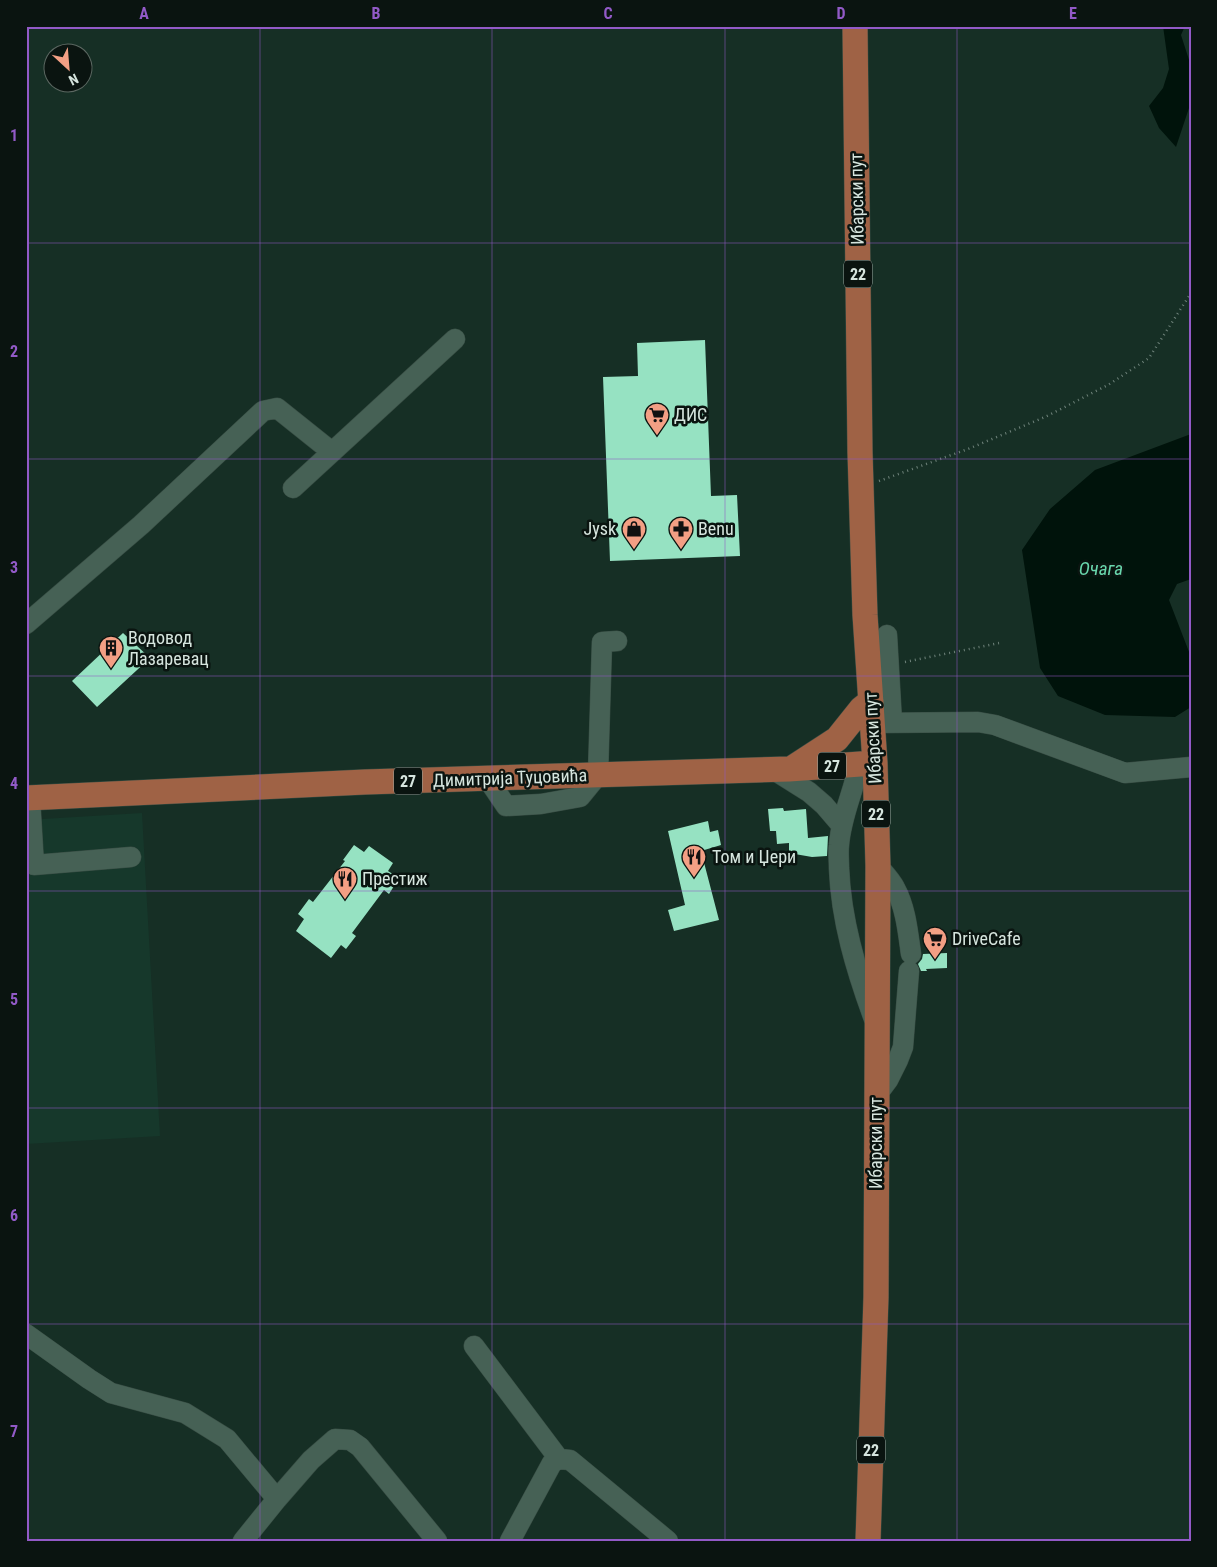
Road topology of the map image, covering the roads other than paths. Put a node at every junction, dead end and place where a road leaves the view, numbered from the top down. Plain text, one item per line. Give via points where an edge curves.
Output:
1 (855, 26) edge
2 (455, 339) dead end
3 (332, 452) junction
4 (293, 488) dead end
5 (26, 624) edge
6 (888, 635) dead end
7 (617, 641) dead end
8 (878, 715) junction
9 (867, 763) junction
10 (1191, 767) edge
11 (782, 769) junction
12 (598, 775) junction
13 (28, 798) edge
14 (842, 826) junction
15 (131, 857) dead end
16 (30, 865) edge
17 (878, 866) junction
18 (877, 1029) junction
19 (876, 1096) junction
20 (26, 1334) edge
21 (474, 1346) dead end
22 (559, 1459) junction
23 (277, 1499) junction
24 (243, 1541) edge
25 (437, 1541) edge
26 (510, 1541) edge
27 (668, 1541) edge
28 (868, 1541) edge

1 - 8 main road, Ибарски пут / 22 via 865,615
2 - 3 street
3 - 4 street
3 - 5 street via 277,408 263,411 141,525
6 - 8 street via 889,666
7 - 12 street via 602,642
8 - 9 main road, Ибарски пут / 22
8 - 10 street via 995,725 1125,773
8 - 11 main road via 861,709 837,739
9 - 11 main road, Димитрија Туцовића / 27
9 - 14 street via 844,814
9 - 17 main road, Ибарски пут / 22
11 - 12 main road, Димитрија Туцовића / 27
11 - 14 street via 824,805
12 - 13 main road, Димитрија Туцовића / 27
13 - 16 street
14 - 18 street via 838,845 840,890 854,962
15 - 16 street
17 - 18 main road, Ибарски пут / 22
17 - 19 street via 895,887 901,902 910,963 903,1046 888,1080
18 - 19 main road, Ибарски пут / 22
19 - 28 main road, Ибарски пут / 22 via 876,1297
20 - 23 street via 111,1393 185,1413 227,1439
21 - 22 street
22 - 26 street via 552,1463
22 - 27 street via 570,1460
23 - 24 street
23 - 25 street via 311,1460 335,1439 350,1440 360,1447

